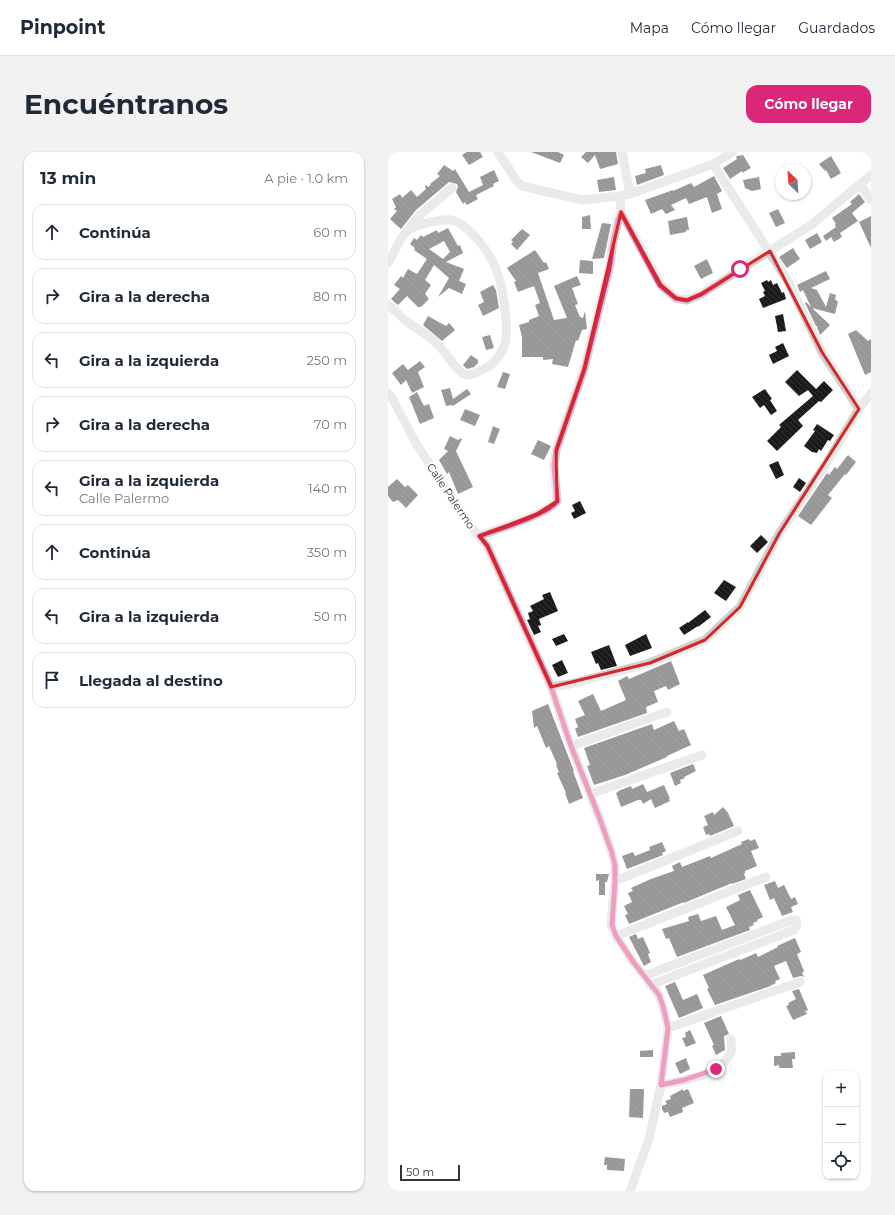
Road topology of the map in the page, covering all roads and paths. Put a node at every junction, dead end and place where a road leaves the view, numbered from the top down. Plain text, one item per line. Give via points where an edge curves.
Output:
1 (498, 152) edge
2 (622, 152) edge
3 (732, 152) edge
4 (713, 164) junction
5 (871, 175) edge
6 (860, 184) junction
7 (452, 188) dead end
8 (630, 194) junction
9 (620, 196) junction
10 (871, 200) edge
11 (621, 212) junction
12 (407, 231) junction
13 (770, 251) junction
14 (388, 263) edge
15 (388, 306) edge
16 (388, 393) edge
17 (871, 393) edge
18 (859, 409) junction
19 (479, 536) junction
20 (551, 687) junction
21 (667, 712) dead end
22 (571, 746) junction
23 (702, 755) dead end
24 (590, 794) junction
25 (738, 832) dead end
26 (766, 877) dead end
27 (615, 881) junction
28 (754, 934) junction
29 (616, 936) junction
30 (758, 943) junction
31 (729, 944) junction
32 (733, 953) junction
33 (698, 956) junction
34 (702, 965) junction
35 (644, 976) junction
36 (800, 982) dead end
37 (650, 984) junction
38 (668, 1028) junction
39 (731, 1039) dead end
40 (661, 1085) junction
41 (630, 1191) edge

1 - 9 street via 516,180 526,188 582,200
2 - 8 street
3 - 4 street
4 - 8 street
4 - 13 street
5 - 6 street
6 - 10 street
6 - 13 street via 811,226
7 - 12 street via 420,215
8 - 9 street
9 - 11 street
11 - 13 street via 660,285 676,298 687,300 701,294
11 - 19 street via 584,369 556,450 554,466 557,501 552,507 537,514
12 - 14 street
12 - 15 street via 440,220 451,220 472,232 496,269 504,301 505,343 502,352 487,368 465,375 429,336
13 - 18 street via 788,281 822,352
16 - 19 street, Calle Palermo via 417,445
17 - 18 street
18 - 20 street via 779,534 740,607 705,640 650,663
19 - 20 street, Calle Palermo via 487,546
20 - 22 street, Calle Palermo
21 - 22 street
22 - 24 street, Calle Palermo
23 - 24 street
24 - 27 street, Calle Palermo via 612,853
25 - 27 street
26 - 29 street
27 - 29 street, Calle Palermo via 612,925
28 - 30 street
28 - 30 street via 796,920 798,926 794,930
28 - 31 street
29 - 35 street
30 - 32 street
31 - 32 street
31 - 33 street
32 - 34 street
33 - 34 street
33 - 35 street
34 - 37 street
35 - 37 street
36 - 38 street
37 - 38 street via 659,995
38 - 40 street
39 - 40 street via 731,1051 716,1069
40 - 41 street via 649,1139

